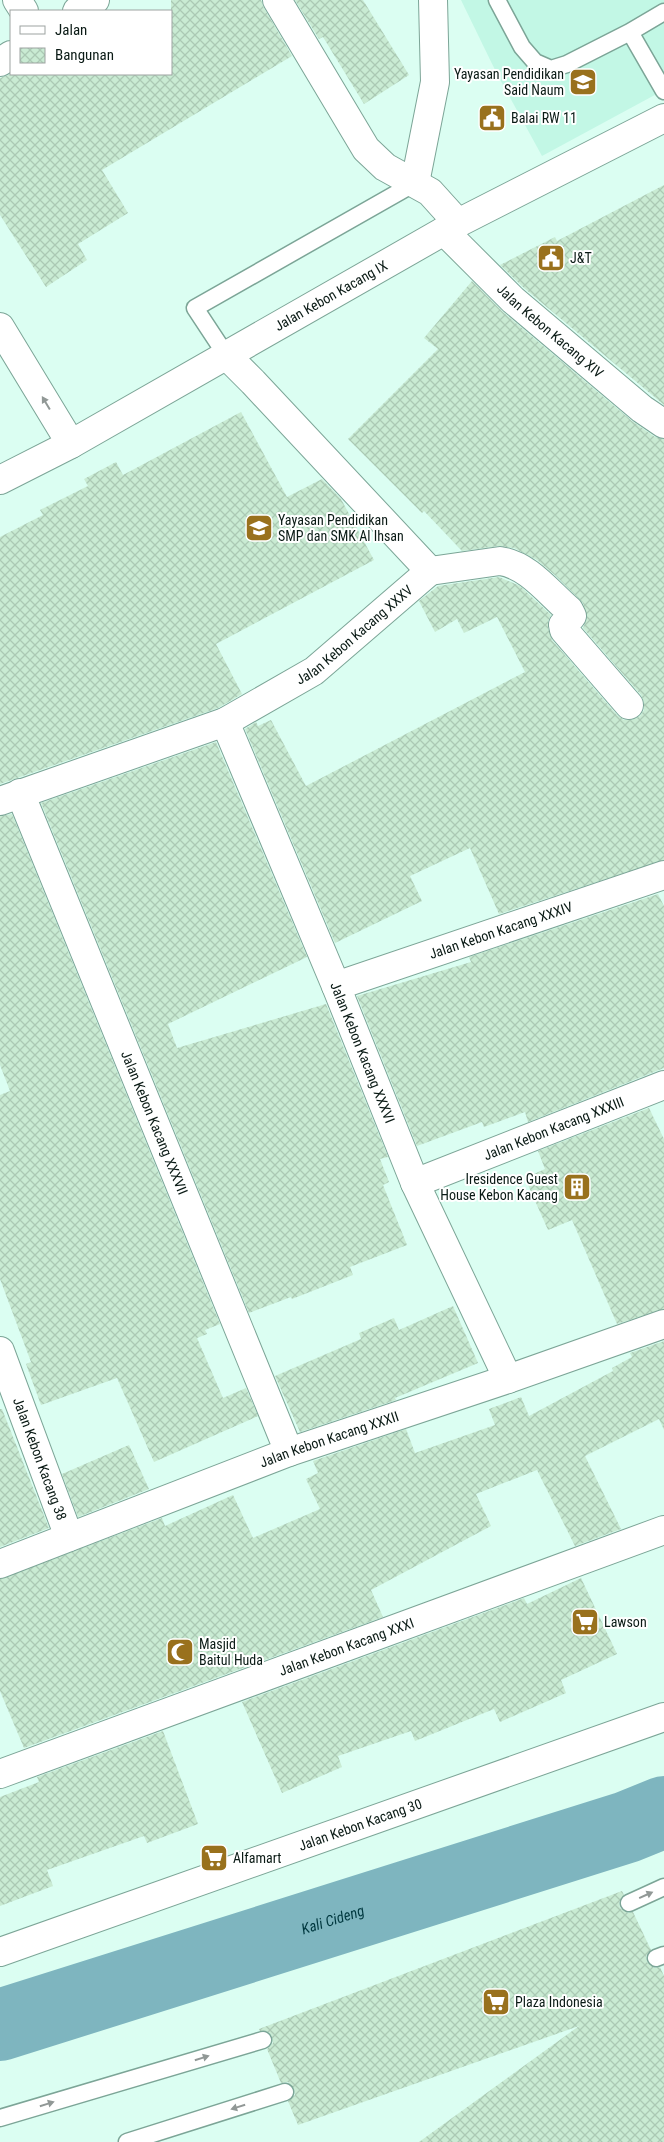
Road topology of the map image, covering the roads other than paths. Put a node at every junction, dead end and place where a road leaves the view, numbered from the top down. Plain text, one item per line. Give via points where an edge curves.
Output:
1 (95, 0) edge
2 (277, 0) edge
3 (433, 0) edge
4 (497, 0) edge
5 (79, 10) edge
6 (664, 12) edge
7 (630, 32) junction
8 (664, 91) edge
9 (664, 118) edge
10 (415, 183) junction
11 (451, 227) junction
12 (0, 327) edge
13 (226, 355) junction
14 (653, 403) edge
15 (664, 424) edge
16 (71, 444) junction
17 (0, 480) edge
18 (430, 571) junction
19 (629, 705) dead end
20 (225, 722) junction
21 (10, 797) edge
22 (664, 875) edge
23 (336, 986) junction
24 (664, 1085) edge
25 (415, 1183) junction
26 (664, 1324) edge
27 (0, 1351) edge
28 (508, 1379) junction
29 (289, 1452) junction
30 (664, 1530) edge
31 (69, 1537) junction
32 (0, 1564) edge
33 (664, 1717) edge
34 (0, 1774) edge
35 (664, 1887) edge
36 (629, 1903) dead end
37 (0, 1952) edge
38 (263, 2040) dead end
39 (285, 2092) dead end
40 (0, 2118) edge
41 (126, 2142) edge

1 - 5 street
2 - 10 street, Jalan Kebon Kacang XIV via 366,149 385,167
3 - 10 street via 435,82
4 - 7 lane via 522,47 535,62 550,69 567,64
6 - 7 lane
7 - 8 lane
9 - 11 street, Jalan Kebon Kacang IX
10 - 11 street, Jalan Kebon Kacang XIV via 430,192
10 - 13 lane via 195,308
11 - 13 street, Jalan Kebon Kacang IX
11 - 14 street, Jalan Kebon Kacang XIV via 513,300
16 -> 12 street
13 - 16 street, Jalan Kebon Kacang IX
13 - 18 street
14 - 15 street, Jalan Kebon Kacang XIV
16 - 17 street, Jalan Kebon Kacang IX
18 - 19 street via 500,561 524,570 569,610 572,616 564,630
18 - 20 street, Jalan Kebon Kacang XXXV via 314,671
20 - 21 street, Jalan Kebon Kacang XXXV
20 - 23 street, Jalan Kebon Kacang XXXVI
21 - 29 street, Jalan Kebon Kacang XXXVII
22 - 23 street, Jalan Kebon Kacang XXXIV
23 - 25 street, Jalan Kebon Kacang XXXVI
24 - 25 street, Jalan Kebon Kacang XXXIII
25 - 28 street, Jalan Kebon Kacang XXXVI
26 - 28 street, Jalan Kebon Kacang XXXII
27 - 31 street, Jalan Kebon Kacang 38
28 - 29 street, Jalan Kebon Kacang XXXII
29 - 31 street, Jalan Kebon Kacang XXXII
30 - 34 street, Jalan Kebon Kacang XXXI
31 - 32 street, Jalan Kebon Kacang XXXII
33 - 37 street, Jalan Kebon Kacang 30
36 -> 35 lane
40 -> 38 lane
39 -> 41 lane

